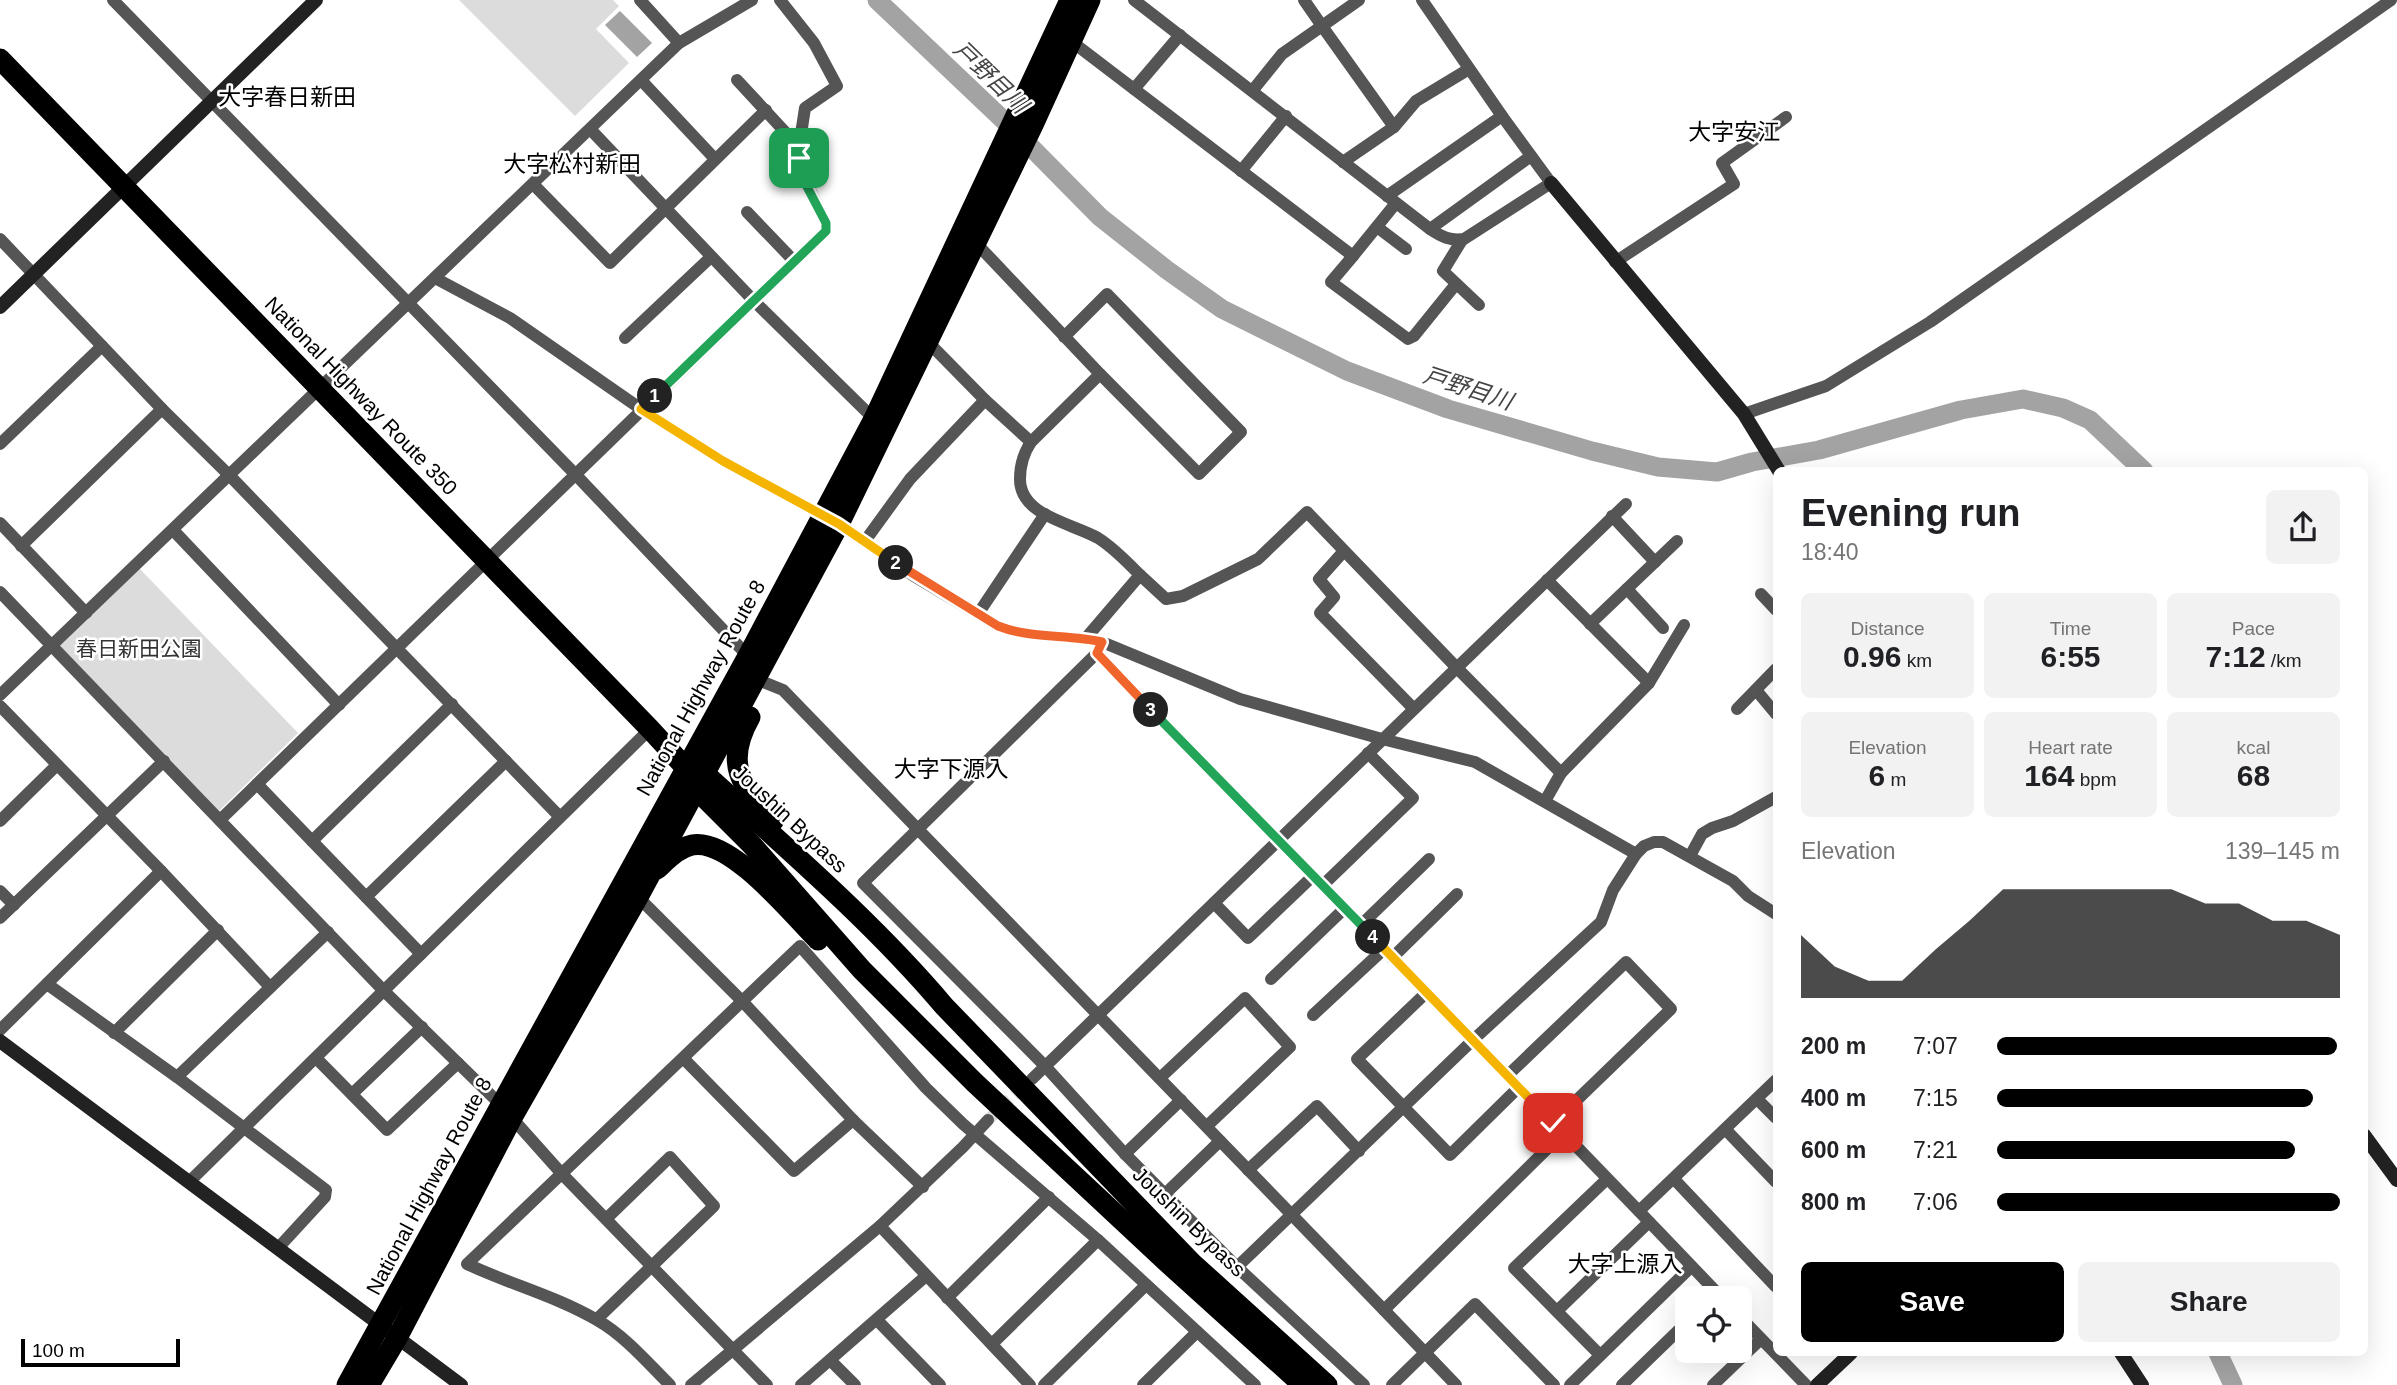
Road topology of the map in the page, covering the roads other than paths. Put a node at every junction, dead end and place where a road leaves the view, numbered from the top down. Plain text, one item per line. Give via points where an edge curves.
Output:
1 (113, 0) edge
2 (316, 0) edge
3 (640, 0) edge
4 (752, 0) edge
5 (780, 0) edge
6 (1070, 0) edge
7 (1090, 0) edge
8 (1134, 0) edge
9 (1304, 0) edge
10 (1359, 0) edge
11 (1422, 0) edge
12 (2391, 0) edge
13 (1322, 26) junction
14 (1180, 35) junction
15 (1071, 41) junction
16 (679, 43) junction
17 (0, 60) edge
18 (1469, 69) junction
19 (641, 80) junction
20 (737, 80) dead end
21 (1134, 89) junction
22 (1253, 90) junction
23 (211, 102) junction
24 (766, 110) junction
25 (1286, 116) junction
26 (1502, 116) junction
27 (1786, 117) dead end
28 (1025, 119) junction
29 (1394, 127) junction
30 (590, 129) junction
31 (799, 147) junction
32 (1008, 154) junction
33 (1531, 156) junction
34 (715, 159) junction
35 (1343, 162) junction
36 (1241, 171) junction
37 (1551, 183) junction
38 (533, 184) junction
39 (123, 187) junction
40 (1392, 200) junction
41 (665, 208) junction
42 (747, 212) dead end
43 (1377, 227) junction
44 (1430, 229) junction
45 (0, 239) edge
46 (1462, 240) junction
47 (976, 243) junction
48 (1406, 250) dead end
49 (1353, 256) junction
50 (711, 257) junction
51 (794, 261) junction
52 (1615, 262) junction
53 (34, 274) junction
54 (435, 278) junction
55 (1456, 284) junction
56 (753, 300) junction
57 (408, 304) junction
58 (1479, 305) dead end
59 (0, 307) edge
60 (1064, 337) junction
61 (625, 338) dead end
62 (928, 342) junction
63 (102, 346) junction
64 (1100, 374) junction
65 (321, 389) junction
66 (985, 400) junction
67 (162, 409) junction
68 (641, 409) junction
69 (1744, 414) junction
70 (874, 419) junction
71 (1031, 442) junction
72 (0, 444) edge
73 (1777, 467) edge
74 (575, 474) junction
75 (230, 476) junction
76 (1626, 503) dead end
77 (1045, 514) junction
78 (1612, 516) junction
79 (831, 520) junction
80 (0, 523) edge
81 (173, 530) junction
82 (865, 541) junction
83 (1677, 541) dead end
84 (21, 546) junction
85 (1344, 551) junction
86 (486, 560) junction
87 (1655, 562) junction
88 (1140, 575) junction
89 (1548, 580) junction
90 (1627, 589) junction
91 (0, 592) edge
92 (1761, 594) dead end
93 (1773, 607) edge
94 (86, 613) junction
95 (978, 614) junction
96 (1590, 624) junction
97 (1684, 625) dead end
98 (1663, 628) dead end
99 (1086, 638) junction
100 (52, 645) junction
101 (398, 648) junction
102 (1099, 648) junction
103 (748, 656) junction
104 (1455, 667) junction
105 (1773, 672) edge
106 (761, 681) junction
107 (1649, 683) junction
108 (1756, 690) junction
109 (0, 695) edge
110 (452, 704) junction
111 (339, 705) junction
112 (0, 706) edge
113 (1413, 708) junction
114 (1737, 709) dead end
115 (1773, 710) edge
116 (650, 729) junction
117 (1382, 739) junction
118 (1368, 753) junction
119 (164, 761) junction
120 (506, 761) junction
121 (57, 765) junction
122 (1561, 773) junction
123 (695, 776) junction
124 (257, 784) junction
125 (1773, 799) edge
126 (1545, 801) junction
127 (107, 816) junction
128 (560, 817) junction
129 (220, 820) junction
130 (0, 821) edge
131 (918, 830) junction
132 (1279, 840) junction
133 (312, 841) junction
134 (1636, 854) junction
135 (1690, 856) junction
136 (1429, 859) dead end
137 (161, 871) junction
138 (1318, 881) junction
139 (642, 888) junction
140 (0, 891) edge
141 (1457, 894) dead end
142 (366, 897) junction
143 (1214, 903) junction
144 (14, 905) junction
145 (1345, 908) junction
146 (1773, 912) edge
147 (0, 918) edge
148 (1361, 925) junction
149 (218, 930) junction
150 (328, 932) junction
151 (1388, 953) junction
152 (421, 954) junction
153 (912, 968) junction
154 (1271, 979) dead end
155 (47, 984) junction
156 (270, 987) junction
157 (383, 990) junction
158 (1426, 993) junction
159 (743, 1002) junction
160 (1099, 1014) junction
161 (1314, 1015) dead end
162 (422, 1027) junction
163 (0, 1030) edge
164 (114, 1033) junction
165 (1473, 1040) junction
166 (0, 1041) edge
167 (316, 1058) junction
168 (684, 1059) junction
169 (457, 1063) junction
170 (1045, 1066) junction
171 (1508, 1075) junction
172 (177, 1077) junction
173 (1160, 1078) junction
174 (1032, 1079) tunnel mouth
175 (975, 1083) junction
176 (1773, 1083) edge
177 (1519, 1087) junction
178 (352, 1094) junction
179 (1757, 1099) junction
180 (1181, 1100) junction
181 (1403, 1107) junction
182 (506, 1111) junction
183 (1773, 1115) edge
184 (853, 1120) junction
185 (988, 1120) tunnel mouth
186 (1553, 1123) junction
187 (1206, 1126) junction
188 (243, 1128) junction
189 (1726, 1130) junction
190 (1563, 1133) junction
191 (976, 1134) junction
192 (2368, 1140) edge
193 (1220, 1141) junction
194 (1359, 1151) junction
195 (1125, 1154) junction
196 (1248, 1170) junction
197 (562, 1174) junction
198 (1773, 1176) edge
199 (1607, 1179) junction
200 (1674, 1179) junction
201 (2397, 1180) edge
202 (190, 1181) junction
203 (922, 1187) junction
204 (1165, 1194) junction
205 (1049, 1197) junction
206 (1639, 1212) junction
207 (1292, 1215) junction
208 (606, 1219) junction
209 (1649, 1222) junction
210 (880, 1226) junction
211 (1098, 1240) junction
212 (279, 1247) junction
213 (654, 1266) junction
214 (1237, 1267) junction
215 (1691, 1267) junction
216 (926, 1276) junction
217 (1773, 1284) edge
218 (1146, 1285) junction
219 (1707, 1286) edge
220 (947, 1298) junction
221 (1384, 1310) junction
222 (1557, 1311) junction
223 (597, 1320) junction
224 (877, 1320) junction
225 (1752, 1330) edge
226 (390, 1331) junction
227 (1197, 1332) junction
228 (1675, 1333) edge
229 (1760, 1339) junction
230 (992, 1344) junction
231 (733, 1349) junction
232 (1773, 1352) edge
233 (1425, 1353) junction
234 (1601, 1355) junction
235 (1777, 1356) edge
236 (1844, 1356) edge
237 (2123, 1356) edge
238 (830, 1360) junction
239 (1581, 1374) junction
240 (347, 1385) edge
241 (369, 1385) edge
242 (461, 1385) edge
243 (670, 1385) edge
244 (691, 1385) edge
245 (766, 1385) edge
246 (801, 1385) edge
247 (855, 1385) edge
248 (940, 1385) edge
249 (1030, 1385) edge
250 (1044, 1385) edge
251 (1143, 1385) edge
252 (1255, 1385) edge
253 (1303, 1385) edge
254 (1327, 1385) edge
255 (1364, 1385) edge
256 (1392, 1385) edge
257 (1456, 1385) edge
258 (1554, 1385) edge
259 (1570, 1385) edge
260 (1591, 1385) edge
261 (1622, 1385) edge
262 (1713, 1385) edge
263 (1806, 1385) edge
264 (1818, 1385) edge
265 (2142, 1385) edge

1 - 23 street
2 - 23 street
3 - 16 street
4 - 16 street
5 - 31 street via 814,43 837,86 805,108
6 - 28 highway, National Highway Route 8
7 - 15 highway, National Highway Route 8
8 - 14 street
9 - 13 street
10 - 13 street
11 - 18 street
12 - 69 street via 1930,322 1826,386
13 - 22 street via 1282,54
13 - 29 street
14 - 21 street
14 - 22 street
15 - 21 street
15 - 28 highway, National Highway Route 8
16 - 19 street
17 - 39 highway, National Highway Route 350
18 - 26 street
18 - 29 street via 1416,101
19 - 30 street
19 - 34 street
20 - 24 street
21 - 36 street
22 - 25 street
23 - 39 street
23 - 57 street
24 - 31 street
24 - 34 street
25 - 35 street
25 - 36 street
26 - 33 street
26 - 40 street
27 - 52 street via 1722,163 1734,184
28 - 32 highway, National Highway Route 8
29 - 35 street
30 - 38 street
30 - 41 street
31 - 51 street via 800,169 826,231
32 - 47 highway, National Highway Route 8
32 - 70 highway, National Highway Route 8
33 - 37 street
33 - 44 street
34 - 41 street
35 - 40 street
36 - 49 street
37 - 46 street
37 - 52 street
38 - 41 street via 610,263
38 - 54 street
39 - 53 street
39 - 65 highway, National Highway Route 350
40 - 43 street
40 - 44 street
41 - 50 street
42 - 51 street
43 - 48 street
43 - 49 street
44 - 46 street
45 - 53 street
46 - 55 street via 1443,271
47 - 60 street
47 - 62 highway, National Highway Route 8
49 - 55 street via 1331,282 1408,339
50 - 56 street
50 - 61 street
51 - 56 street
52 - 69 street
53 - 59 street
53 - 63 street
54 - 57 street
54 - 68 street via 510,318
55 - 58 street
56 - 68 street
56 - 70 street
57 - 65 street
57 - 74 street
60 - 64 street
60 - 64 street via 1107,293 1241,432 1199,474
62 - 66 street
62 - 79 highway, National Highway Route 8
63 - 67 street
63 - 72 street
64 - 71 street
65 - 75 street
65 - 86 highway, National Highway Route 350
66 - 71 street
66 - 82 street via 910,478
67 - 75 street
67 - 84 street
68 - 74 street
68 - 79 street via 723,461
69 - 73 street
70 - 79 highway, National Highway Route 8
71 - 77 street via 1021,462 1021,492
74 - 86 street
74 - 103 street
75 - 81 street
75 - 101 street
76 - 78 street
77 - 88 street via 1109,545
77 - 95 street
78 - 87 street
78 - 89 street
79 - 82 street
79 - 103 highway, National Highway Route 8
79 - 106 highway, National Highway Route 8 via 793,629
80 - 84 street
81 - 94 street
81 - 111 street
82 - 95 street
83 - 87 street
84 - 94 street
85 - 88 street via 1307,512 1258,559 1183,596 1166,599
85 - 104 street
85 - 113 street via 1319,579 1334,597 1320,613
86 - 101 street
86 - 116 highway, National Highway Route 350
87 - 90 street
88 - 99 street
89 - 96 street
89 - 104 street
90 - 96 street
90 - 98 street
91 - 100 street
92 - 93 street
94 - 100 street
95 - 99 street via 1012,632
96 - 107 street
97 - 107 street
99 - 102 street
100 - 109 street
100 - 119 street
101 - 110 street
101 - 111 street
102 - 117 street via 1240,698
102 - 131 street
102 - 132 street
103 - 123 highway, National Highway Route 8
104 - 113 street
104 - 122 street
105 - 108 street
106 - 123 highway, National Highway Route 8
106 - 131 street via 783,690
106 - 153 highway via 737,744 741,779 757,802 856,902
107 - 122 street
108 - 114 street
108 - 115 street
110 - 120 street
110 - 133 street
111 - 124 street
112 - 121 street
113 - 117 street
116 - 123 highway, National Highway Route 350
116 - 128 street
117 - 118 street
117 - 126 street via 1475,762
118 - 132 street
118 - 138 street via 1413,798
119 - 127 street
119 - 129 street
120 - 128 street
120 - 142 street
121 - 127 street
121 - 130 street
122 - 126 street
123 - 139 highway, National Highway Route 8
123 - 153 highway, Joushin Bypass via 841,899
123 - 175 highway, Joushin Bypass via 862,970
123 - 182 highway, National Highway Route 8 via 588,948
124 - 129 street
124 - 133 street
125 - 135 street via 1702,834
126 - 134 street
127 - 137 street
127 - 144 street
128 - 152 street
129 - 150 street
131 - 160 street
131 - 170 street via 863,883
132 - 138 street
132 - 143 street
133 - 142 street
134 - 135 street via 1644,846 1663,842
134 - 165 street via 1613,890 1601,922
135 - 146 street
136 - 148 street
137 - 149 street
137 - 155 street
138 - 143 street via 1248,938
138 - 145 street
139 - 159 street
139 - 175 highway via 681,848 695,844 721,849
139 - 182 highway, National Highway Route 8
140 - 144 street
141 - 151 street
142 - 152 street
143 - 160 street
144 - 147 street
145 - 148 street
145 - 154 street
148 - 151 street
149 - 156 street
149 - 164 street
150 - 156 street
150 - 157 street
151 - 158 street
151 - 161 street
152 - 157 street
153 - 254 highway, Joushin Bypass via 1183,1253
155 - 163 street
155 - 164 street
156 - 172 street
157 - 162 street
157 - 167 street
158 - 165 street
158 - 181 street via 1357,1059
159 - 168 street
159 - 184 street
159 - 191 street via 800,946 926,1088
160 - 170 street
160 - 173 street
162 - 169 street
162 - 178 street
164 - 172 street
165 - 171 street
165 - 181 street
166 - 202 street
167 - 178 street
167 - 188 street
168 - 184 street via 794,1171
168 - 197 street
169 - 178 street via 387,1130
169 - 182 street
170 - 174 street
170 - 195 street
171 - 177 street
171 - 186 street via 1626,962 1671,1009
172 - 188 street
173 - 180 street
173 - 187 street via 1245,998 1290,1046
175 - 253 highway, Joushin Bypass
176 - 179 street
177 - 181 street via 1450,1155
177 - 186 street
179 - 183 street
179 - 189 street
180 - 187 street
180 - 195 street
181 - 194 street
182 - 197 street
182 - 226 highway, National Highway Route 8
184 - 203 street
185 - 191 street
186 - 190 street
187 - 193 street
188 - 202 street
188 - 212 street via 326,1190
189 - 198 street
189 - 200 street
190 - 199 street
190 - 221 street
191 - 203 street
191 - 205 street
192 - 201 street
193 - 196 street
193 - 204 street
194 - 196 street via 1317,1106
194 - 207 street
195 - 204 street
196 - 207 street
197 - 208 street
197 - 223 street via 467,1264
199 - 206 street
199 - 222 street via 1514,1268
200 - 206 street
200 - 217 street
202 - 212 street
203 - 210 street
204 - 214 street
205 - 211 street
205 - 220 street
206 - 209 street
207 - 214 street
207 - 221 street
208 - 213 street
208 - 213 street via 670,1157 714,1206
209 - 215 street
209 - 222 street
210 - 216 street
210 - 231 street
211 - 218 street
211 - 230 street
212 - 226 street
213 - 223 street
213 - 231 street
214 - 255 street
215 - 219 street
215 - 234 street
216 - 220 street
216 - 224 street
218 - 227 street
218 - 250 street
220 - 230 street
221 - 233 street
222 - 234 street
223 - 243 street
224 - 238 street
224 - 248 street
225 - 229 street
226 - 240 highway, National Highway Route 8
226 - 241 highway, National Highway Route 8
226 - 242 street
227 - 251 street
227 - 252 street
228 - 261 street
229 - 232 street
229 - 262 street
230 - 249 street
231 - 244 street
231 - 245 street
233 - 256 street
233 - 257 street
233 - 258 street via 1475,1304
234 - 239 street
235 - 263 street
236 - 264 street
237 - 265 street
238 - 246 street
238 - 247 street
239 - 259 street
239 - 260 street

